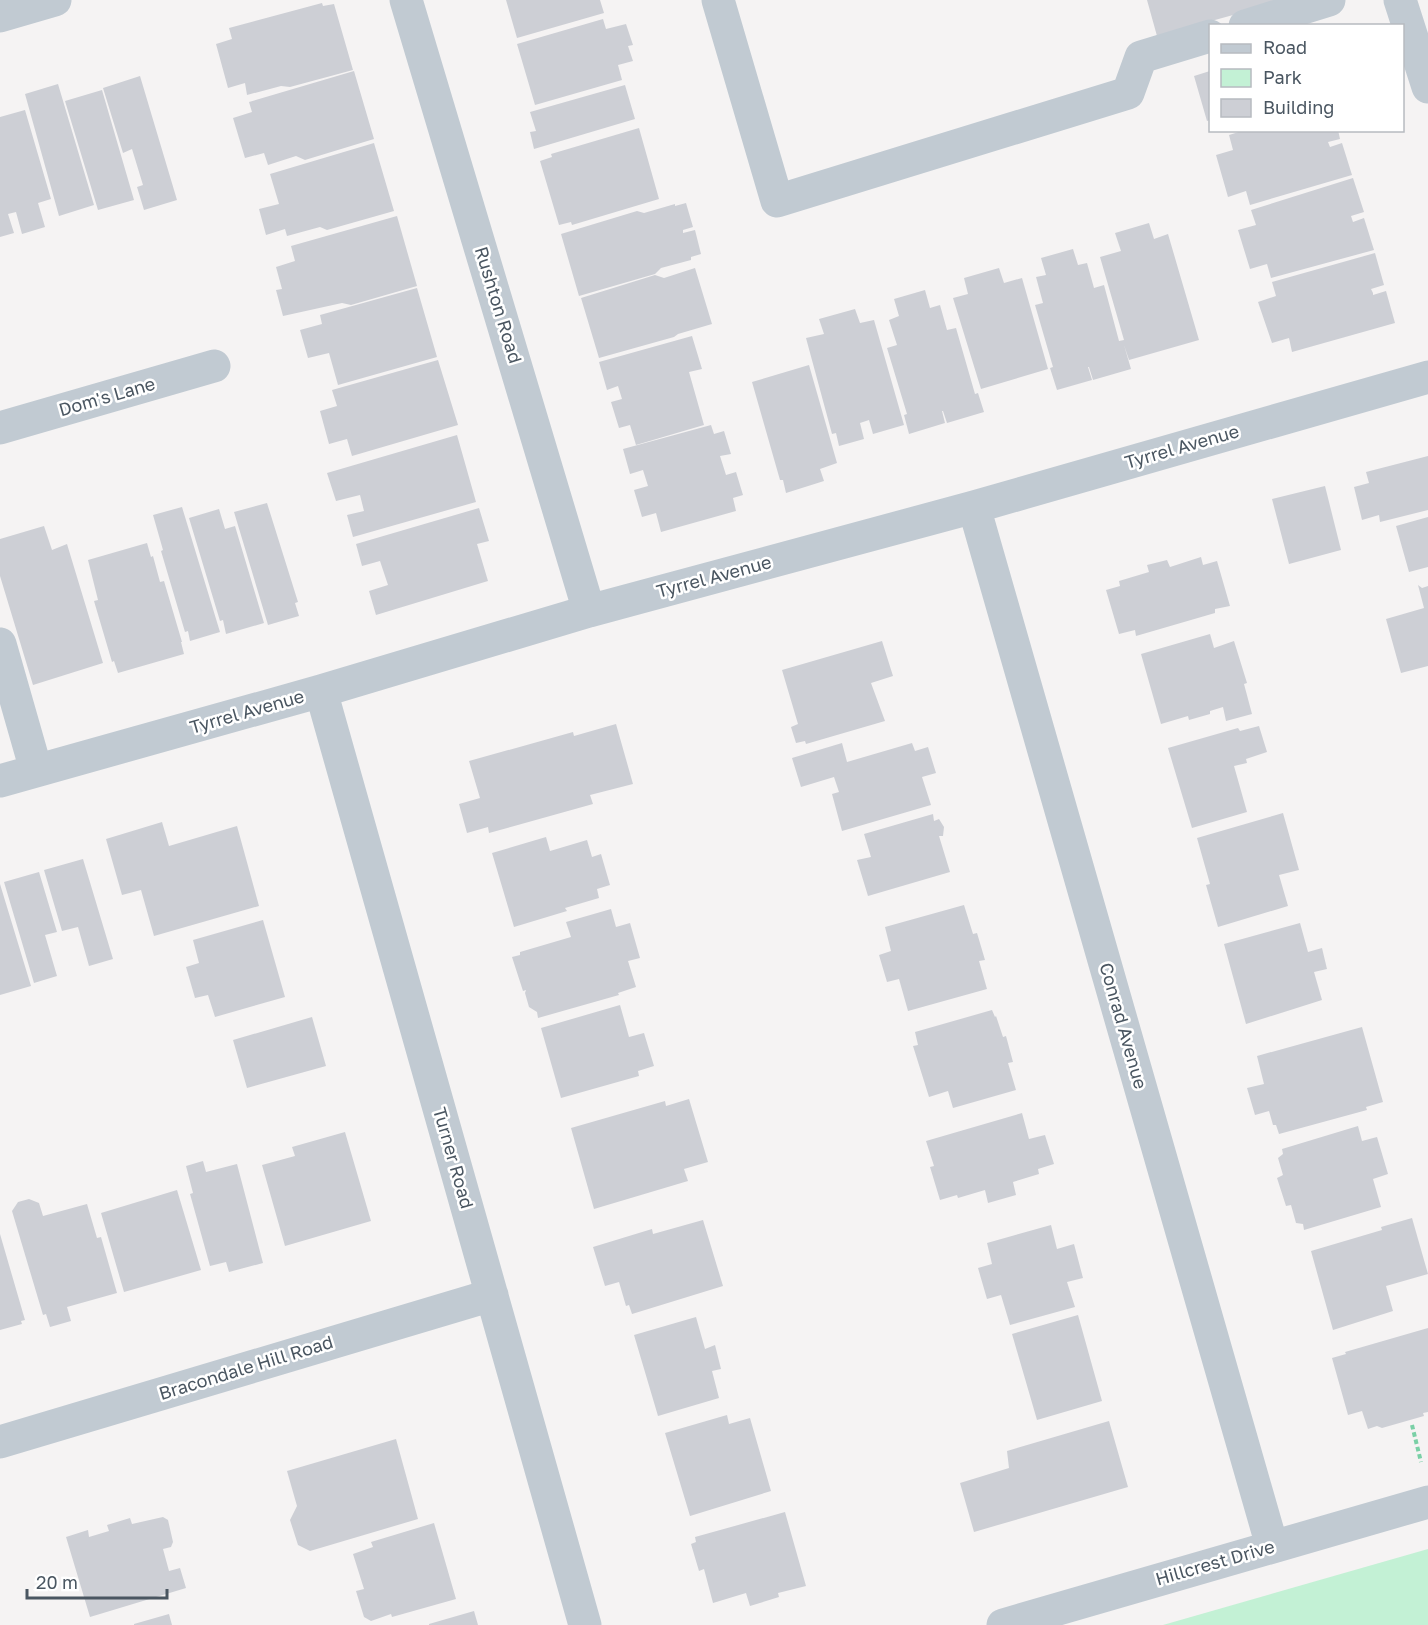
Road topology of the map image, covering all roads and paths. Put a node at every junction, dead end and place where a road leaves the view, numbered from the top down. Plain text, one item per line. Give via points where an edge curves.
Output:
1 (55, 0) edge
2 (406, 0) edge
3 (718, 0) edge
4 (1329, 0) edge
5 (1400, 0) edge
6 (0, 16) edge
7 (1251, 24) edge
8 (1209, 36) edge
9 (1428, 87) edge
10 (214, 366) dead end
11 (1428, 377) edge
12 (0, 428) edge
13 (974, 507) junction
14 (589, 611) junction
15 (0, 644) edge
16 (321, 691) junction
17 (36, 770) junction
18 (0, 781) edge
19 (492, 1295) junction
20 (1412, 1425) dead end
21 (0, 1442) edge
22 (1423, 1469) dead end
23 (1428, 1502) edge
24 (1272, 1546) junction
25 (585, 1625) edge
26 (1003, 1625) edge

1 - 6 street
2 - 14 street, Rushton Road
3 - 8 street via 777,201 1128,93 1141,57
4 - 7 street
5 - 9 street
10 - 12 street, Dom's Lane
11 - 13 street, Tyrrel Avenue
13 - 14 street, Tyrrel Avenue
13 - 24 street, Conrad Avenue
14 - 16 street, Tyrrel Avenue
15 - 17 street
16 - 17 street, Tyrrel Avenue
16 - 19 street, Turner Road
17 - 18 street, Tyrrel Avenue
19 - 21 street, Bracondale Hill Road
19 - 25 street, Turner Road
20 - 22 path
23 - 24 street, Hillcrest Drive
24 - 26 street, Hillcrest Drive

